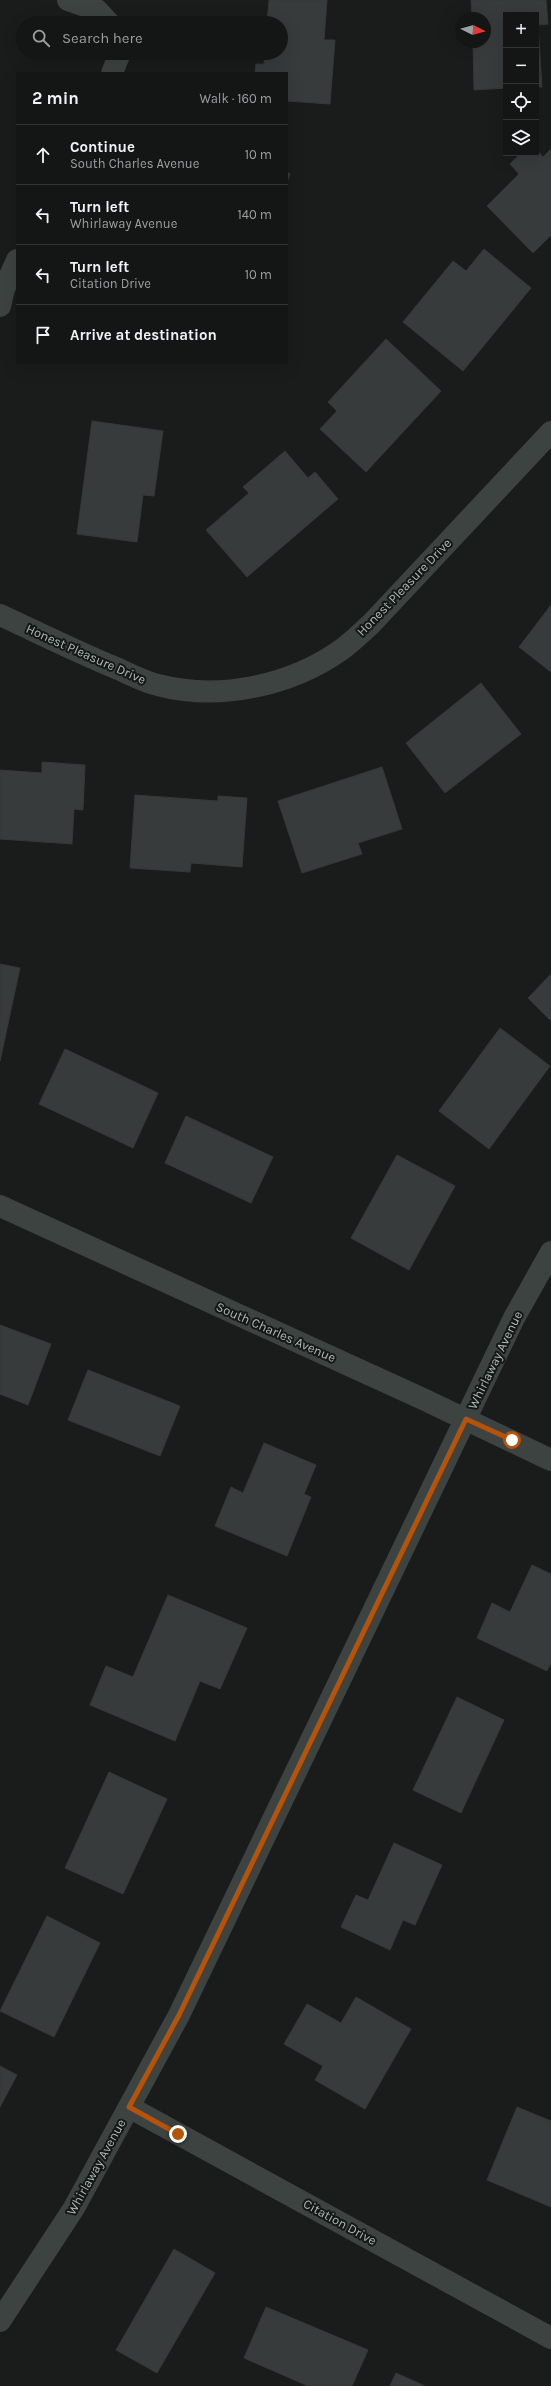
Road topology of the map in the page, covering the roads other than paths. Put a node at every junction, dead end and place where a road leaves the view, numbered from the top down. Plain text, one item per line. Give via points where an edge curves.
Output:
1 (68, 0) edge
2 (103, 16) edge
3 (117, 60) edge
4 (112, 72) edge
5 (16, 262) edge
6 (0, 306) edge
7 (551, 432) edge
8 (0, 615) edge
9 (0, 1206) edge
10 (551, 1252) edge
11 (466, 1419) junction
12 (551, 1460) edge
13 (129, 2107) junction
14 (0, 2321) edge
15 (551, 2338) edge

1 - 2 street via 97,10
3 - 4 street
5 - 6 street via 4,289
7 - 8 street, Honest Pleasure Drive via 371,624 341,650 289,677 262,685 214,692 189,691 157,685
9 - 11 street, South Charles Avenue
10 - 11 street, Whirlaway Avenue via 514,1318
11 - 12 street, South Charles Avenue
11 - 13 street, Whirlaway Avenue via 179,2015
13 - 14 street, Whirlaway Avenue via 74,2208
13 - 15 street, Citation Drive

